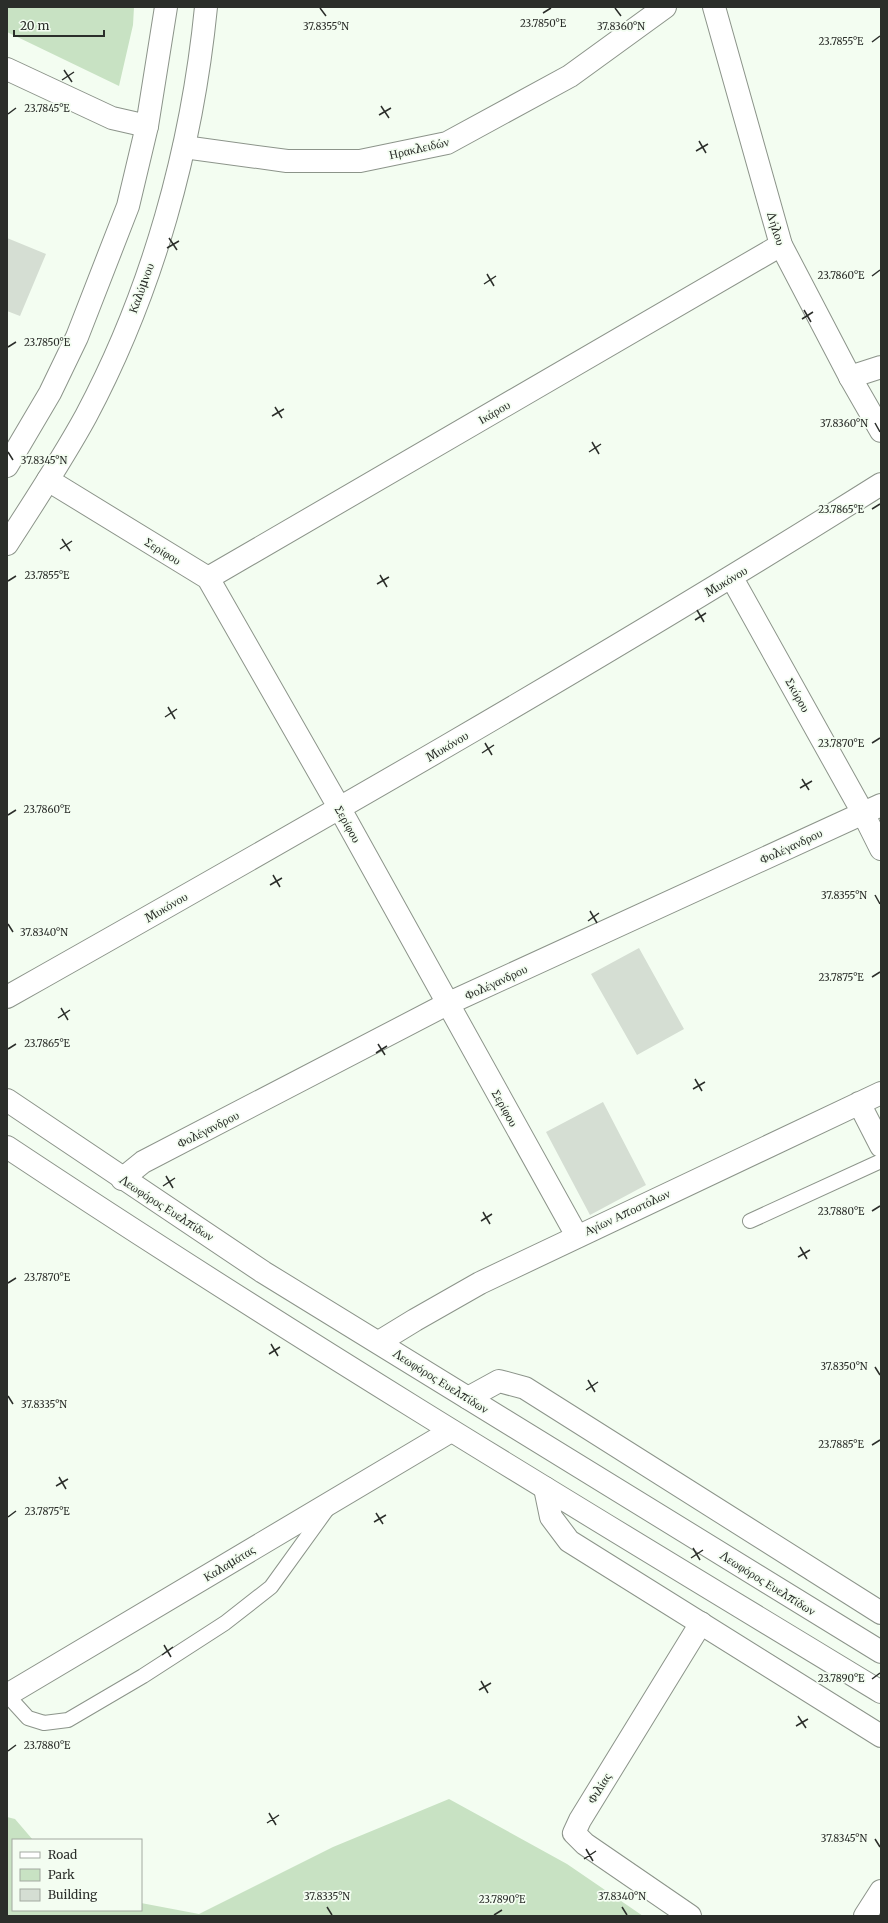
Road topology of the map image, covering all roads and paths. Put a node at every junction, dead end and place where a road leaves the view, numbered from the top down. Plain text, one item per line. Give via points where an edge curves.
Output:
1 (166, 7) edge
2 (206, 7) edge
3 (665, 7) edge
4 (714, 7) edge
5 (7, 69) edge
6 (147, 126) junction
7 (184, 147) junction
8 (781, 245) junction
9 (881, 367) edge
10 (850, 377) junction
11 (881, 431) edge
12 (9, 459) edge
13 (48, 480) junction
14 (881, 484) edge
15 (7, 544) edge
16 (208, 578) junction
17 (732, 578) junction
18 (340, 809) junction
19 (872, 809) edge
20 (881, 849) edge
21 (7, 997) edge
22 (447, 1004) junction
23 (881, 1094) edge
24 (7, 1100) edge
25 (859, 1103) junction
26 (881, 1146) edge
27 (7, 1147) edge
28 (881, 1161) edge
29 (122, 1179) junction
30 (750, 1221) dead end
31 (577, 1236) junction
32 (379, 1342) junction
33 (468, 1398) junction
34 (451, 1431) junction
35 (545, 1488) junction
36 (332, 1502) junction
37 (881, 1613) edge
38 (701, 1623) junction
39 (881, 1652) edge
40 (881, 1692) edge
41 (7, 1695) edge
42 (881, 1736) edge
43 (881, 1891) edge
44 (690, 1916) edge
45 (865, 1916) edge

1 - 6 street
2 - 7 street, Καλύμνου
3 - 7 street, Ηρακλειδών via 570,76 447,143 360,161 287,161
4 - 8 street, Δήλου
5 - 6 street via 112,118
6 - 12 street via 128,206 102,277 50,393
7 - 13 street, Καλύμνου via 162,232 126,328 86,416
8 - 10 street, Δήλου
8 - 16 street, Ικάρου
9 - 10 street
10 - 11 street, Δήλου
13 - 15 street, Καλύμνου
13 - 16 street, Σερίφου
14 - 17 street, Μυκόνου
16 - 18 street, Σερίφου
17 - 18 street, Μυκόνου
17 - 19 street, Σκύρου
18 - 21 street, Μυκόνου
18 - 22 street, Σερίφου
19 - 20 street, Σκύρου
19 - 22 street, Φολέγανδρου
22 - 29 street, Φολέγανδρου via 143,1162
22 - 31 street, Σερίφου
23 - 25 street, Αγίων Αποστόλων
24 - 29 street, Λεωφόρος Ευελπίδων
25 - 26 street
25 - 31 street, Αγίων Αποστόλων
27 - 34 street via 129,1228
28 - 30 lane
29 - 32 street, Λεωφόρος Ευελπίδων via 263,1272
31 - 32 street, Αγίων Αποστόλων via 480,1283
32 - 33 street, Λεωφόρος Ευελπίδων
33 - 37 street via 499,1381 525,1388
33 - 39 street, Λεωφόρος Ευελπίδων
34 - 35 street
34 - 36 street, Καλαμάτας
35 - 38 street via 551,1517 570,1541
35 - 40 street
36 - 41 street, Καλαμάτας
36 - 41 lane via 271,1587 225,1623 143,1676 68,1720 44,1723 28,1718
38 - 42 street
38 - 44 street, Φιλίας via 574,1833 585,1844
43 - 45 street

